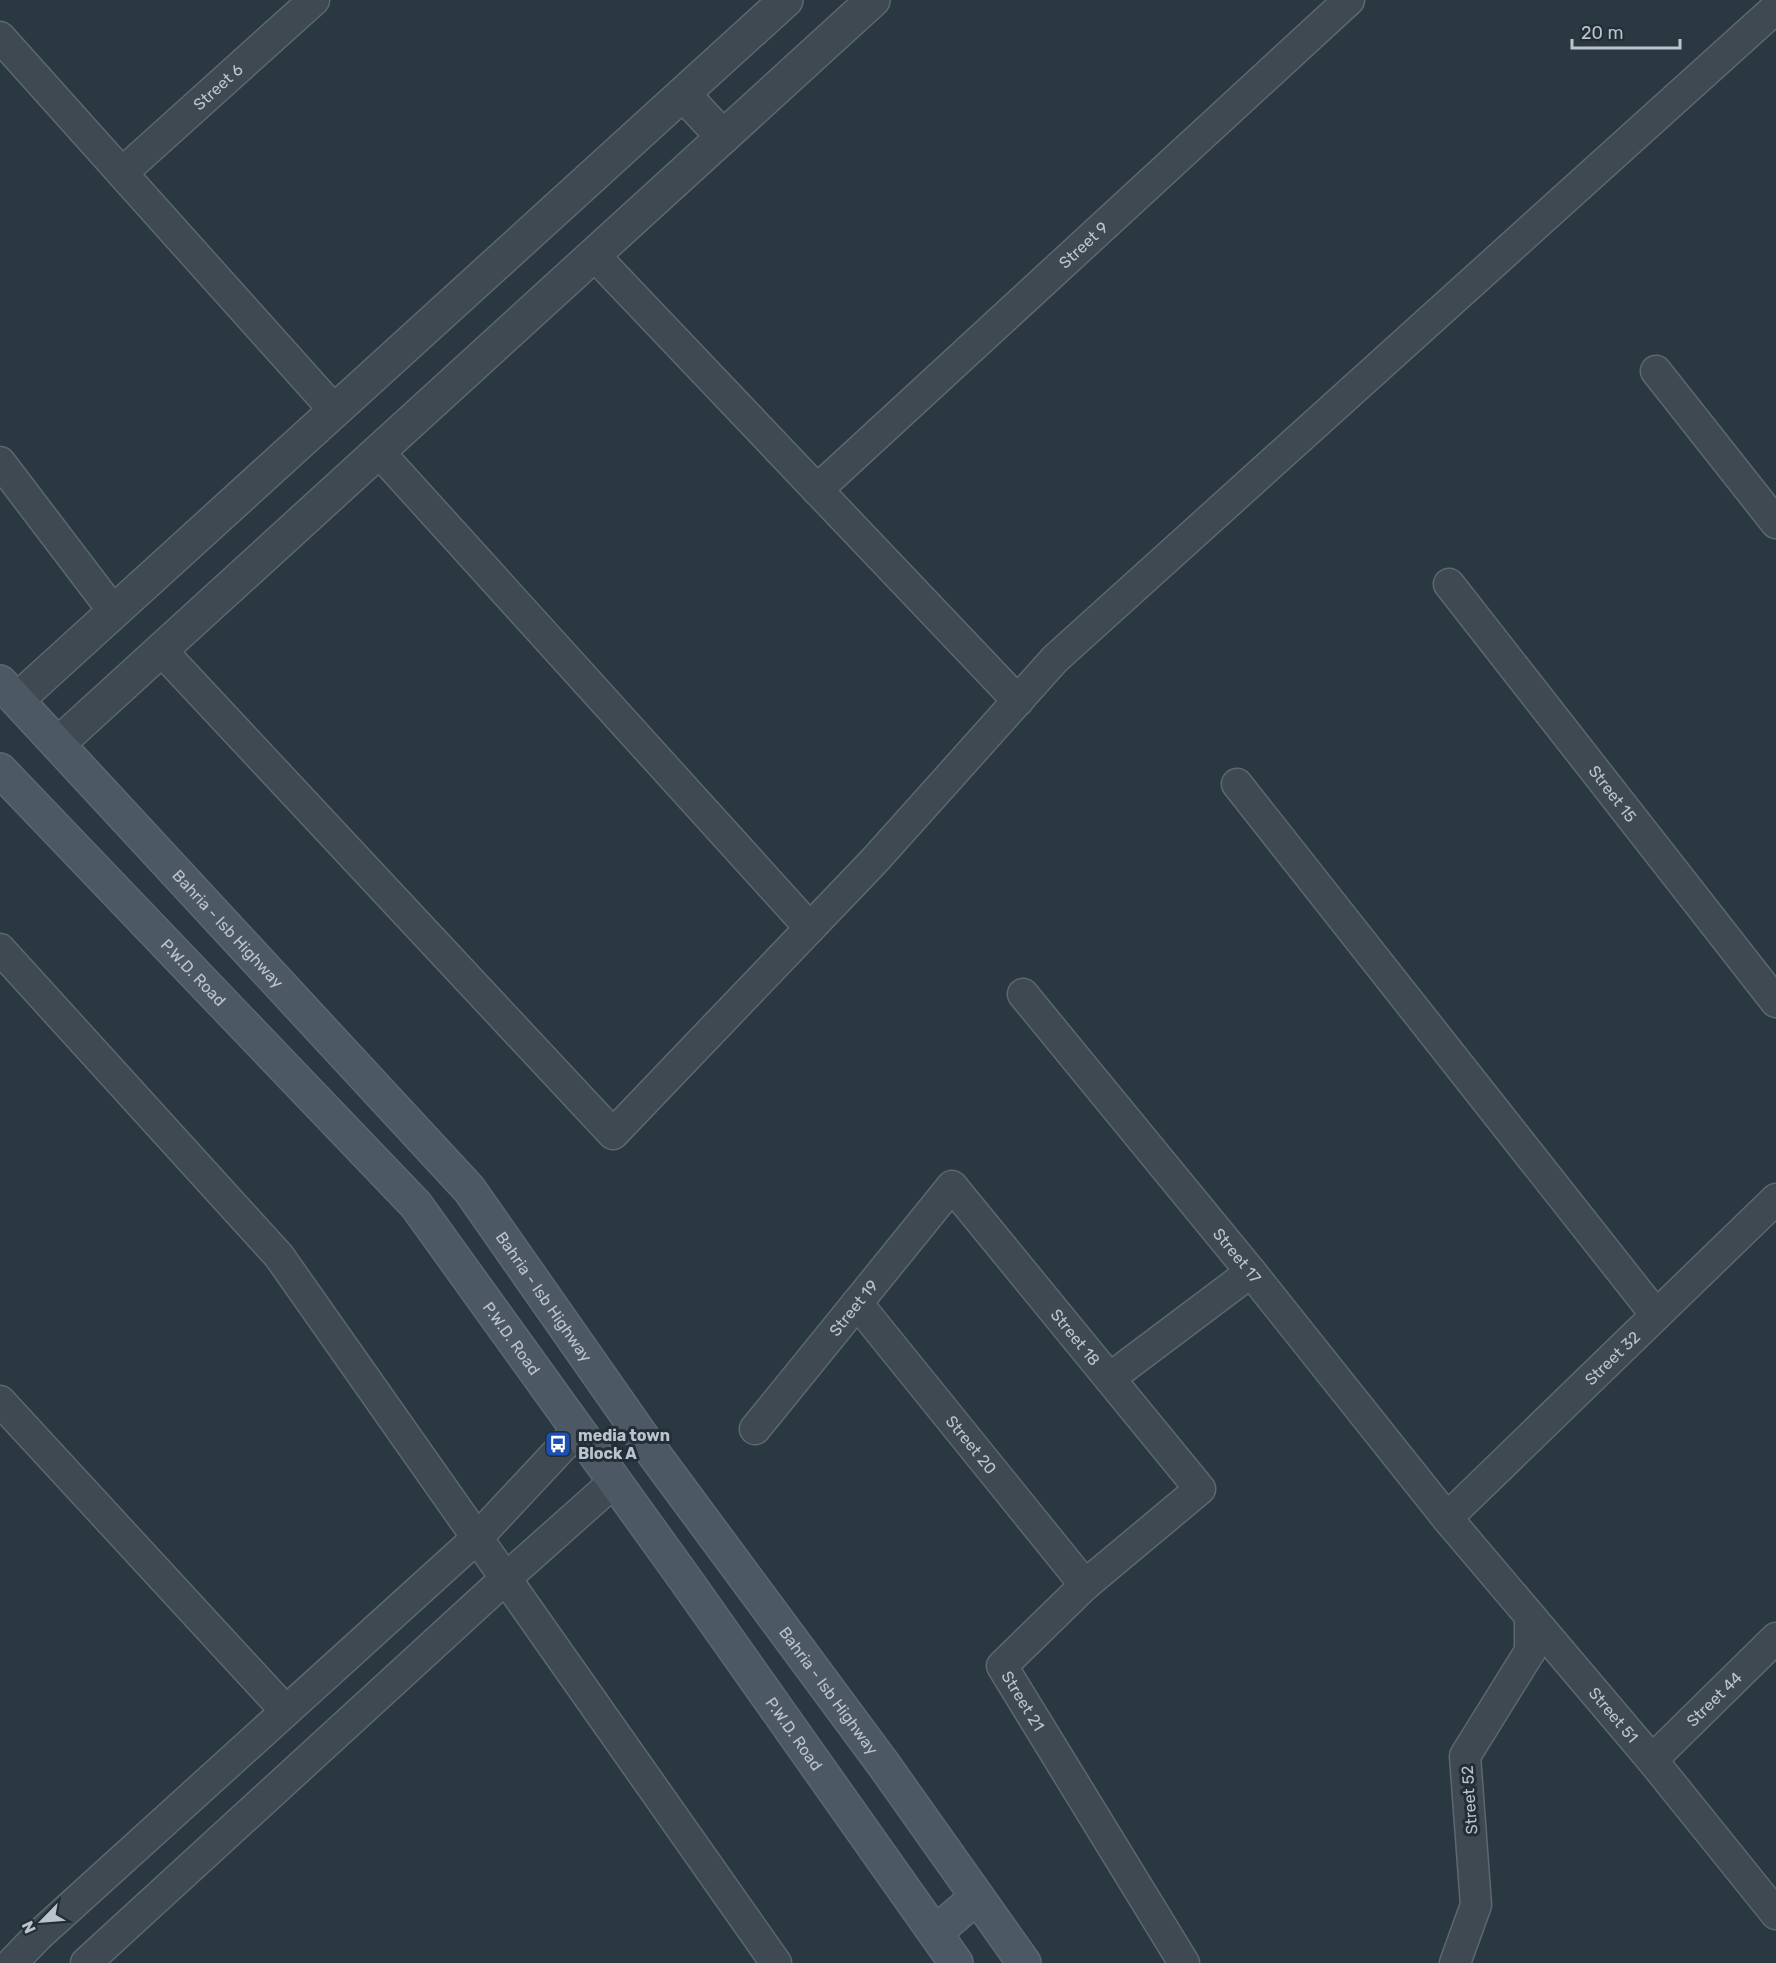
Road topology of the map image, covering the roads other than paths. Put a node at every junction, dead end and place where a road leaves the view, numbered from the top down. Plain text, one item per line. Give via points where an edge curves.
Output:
1 (314, 0) edge
2 (786, 0) edge
3 (873, 0) edge
4 (1349, 0) edge
5 (1776, 8) edge
6 (0, 37) edge
7 (683, 94) junction
8 (723, 137) junction
9 (122, 173) junction
10 (594, 255) junction
11 (1656, 371) dead end
12 (335, 411) junction
13 (379, 452) junction
14 (0, 462) edge
15 (817, 490) junction
16 (1776, 523) edge
17 (1449, 584) dead end
18 (114, 612) junction
19 (161, 650) junction
20 (9, 691) edge
21 (1018, 701) junction
22 (58, 744) junction
23 (0, 770) edge
24 (1237, 784) dead end
25 (810, 928) junction
26 (0, 949) edge
27 (1023, 994) dead end
28 (1776, 1002) edge
29 (952, 1186) joint
30 (1776, 1199) edge
31 (1251, 1272) junction
32 (857, 1303) junction
33 (1656, 1315) junction
34 (1110, 1378) junction
35 (4, 1413) edge
36 (755, 1429) dead end
37 (578, 1431) junction
38 (614, 1482) junction
39 (1200, 1489) joint
40 (1447, 1518) junction
41 (478, 1537) junction
42 (505, 1579) junction
43 (1085, 1585) junction
44 (1530, 1617) junction
45 (1776, 1638) edge
46 (285, 1710) junction
47 (1652, 1760) junction
48 (977, 1896) junction
49 (1776, 1914) edge
50 (936, 1932) junction
51 (12, 1963) edge
52 (86, 1963) edge
53 (776, 1963) edge
54 (956, 1963) edge
55 (1024, 1963) edge
56 (1184, 1963) edge
57 (1455, 1963) edge

1 - 9 street, Street 6
2 - 7 street
3 - 8 street
4 - 15 street, Street 9
5 - 21 street via 1055,659
6 - 9 street
7 - 8 street
7 - 12 street
8 - 10 street
9 - 12 street
10 - 13 street
10 - 15 street
11 - 16 street
12 - 18 street
13 - 19 street
13 - 25 street
14 - 18 street
15 - 21 street
17 - 28 street, Street 15
18 - 20 street
19 - 22 street
19 - 25 street via 613,1134
20 - 22 main road, Bahria - Isb Highway
21 - 25 street
22 - 48 main road, Bahria - Isb Highway via 469,1189 657,1458
23 - 37 main road, P.W.D. Road via 416,1205
24 - 33 street
26 - 41 street via 279,1256
27 - 31 street, Street 17
29 - 32 street, Street 19
29 - 34 street, Street 18
30 - 33 street, Street 32
31 - 34 street
31 - 40 street, Street 17
32 - 36 street, Street 19
32 - 43 street, Street 20
33 - 40 street, Street 32
34 - 39 street, Street 18
35 - 46 street
37 - 38 main road, P.W.D. Road
37 - 41 street
38 - 42 street
38 - 50 main road, P.W.D. Road
39 - 43 street, Street 21
40 - 44 street, Street 51
41 - 42 street
41 - 46 street
42 - 52 street
42 - 53 street
43 - 56 street, Street 21 via 1002,1666
44 - 47 street, Street 51
44 - 57 street, Street 52 via 1542,1632 1465,1756 1476,1905
45 - 47 street, Street 44
46 - 51 street
47 - 49 street, Street 51
48 - 50 main road
48 - 55 main road, Bahria - Isb Highway
50 - 54 main road, P.W.D. Road

